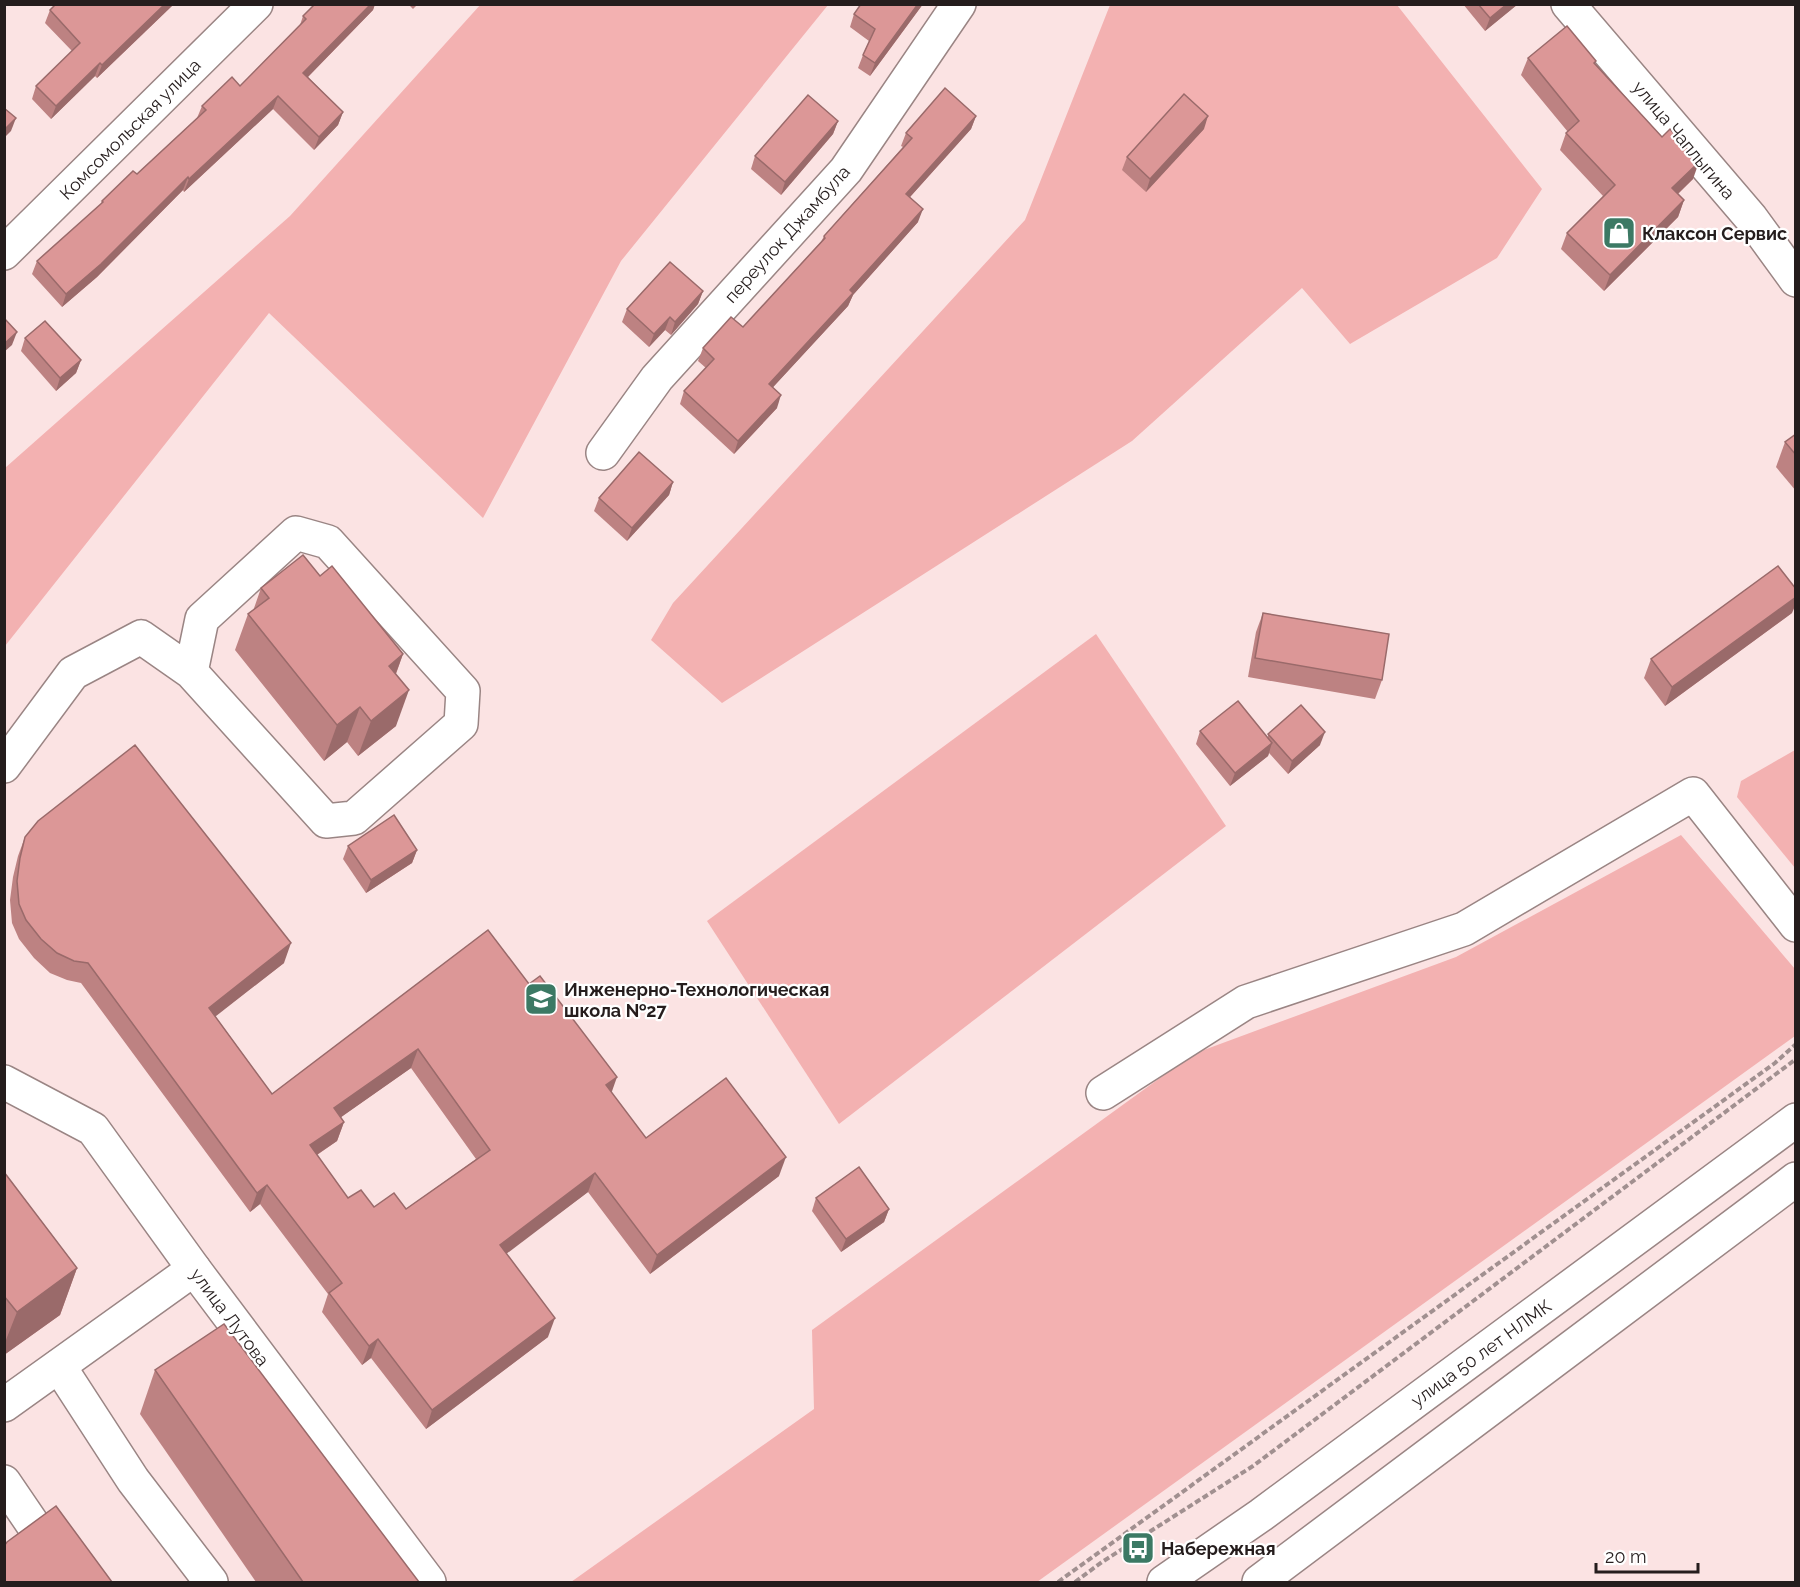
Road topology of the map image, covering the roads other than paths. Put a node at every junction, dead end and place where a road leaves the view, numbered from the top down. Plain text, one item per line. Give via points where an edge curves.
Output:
1 (256, 4) edge
2 (959, 4) edge
3 (1568, 4) edge
4 (4, 253) edge
5 (1796, 280) edge
6 (603, 453) dead end
7 (191, 672) junction
8 (4, 766) edge
9 (1796, 925) edge
10 (4, 1082) edge
11 (1103, 1093) dead end
12 (1796, 1120) edge
13 (1796, 1179) edge
14 (194, 1269) junction
15 (59, 1366) junction
16 (4, 1406) edge
17 (4, 1482) edge
18 (72, 1582) edge
19 (211, 1582) edge
20 (429, 1582) edge
21 (1164, 1582) edge
22 (1259, 1582) edge

1 - 4 street, Комсомольская улица
2 - 6 street, переулок Джамбула via 846,170 657,378
3 - 5 street, улица Чаплыгина via 1751,218
7 - 7 street via 326,821 354,818 461,724 463,691 328,542 296,533 202,619
7 - 8 street via 141,638 74,673
9 - 11 street via 1693,794 1464,929 1246,1002
10 - 14 street, улица Лутова via 93,1129
12 - 21 street, улица 50 лет НЛМК via 1261,1515
13 - 22 street
14 - 15 street
14 - 20 street, улица Лутова
15 - 16 street
15 - 19 street via 133,1480
17 - 18 street

